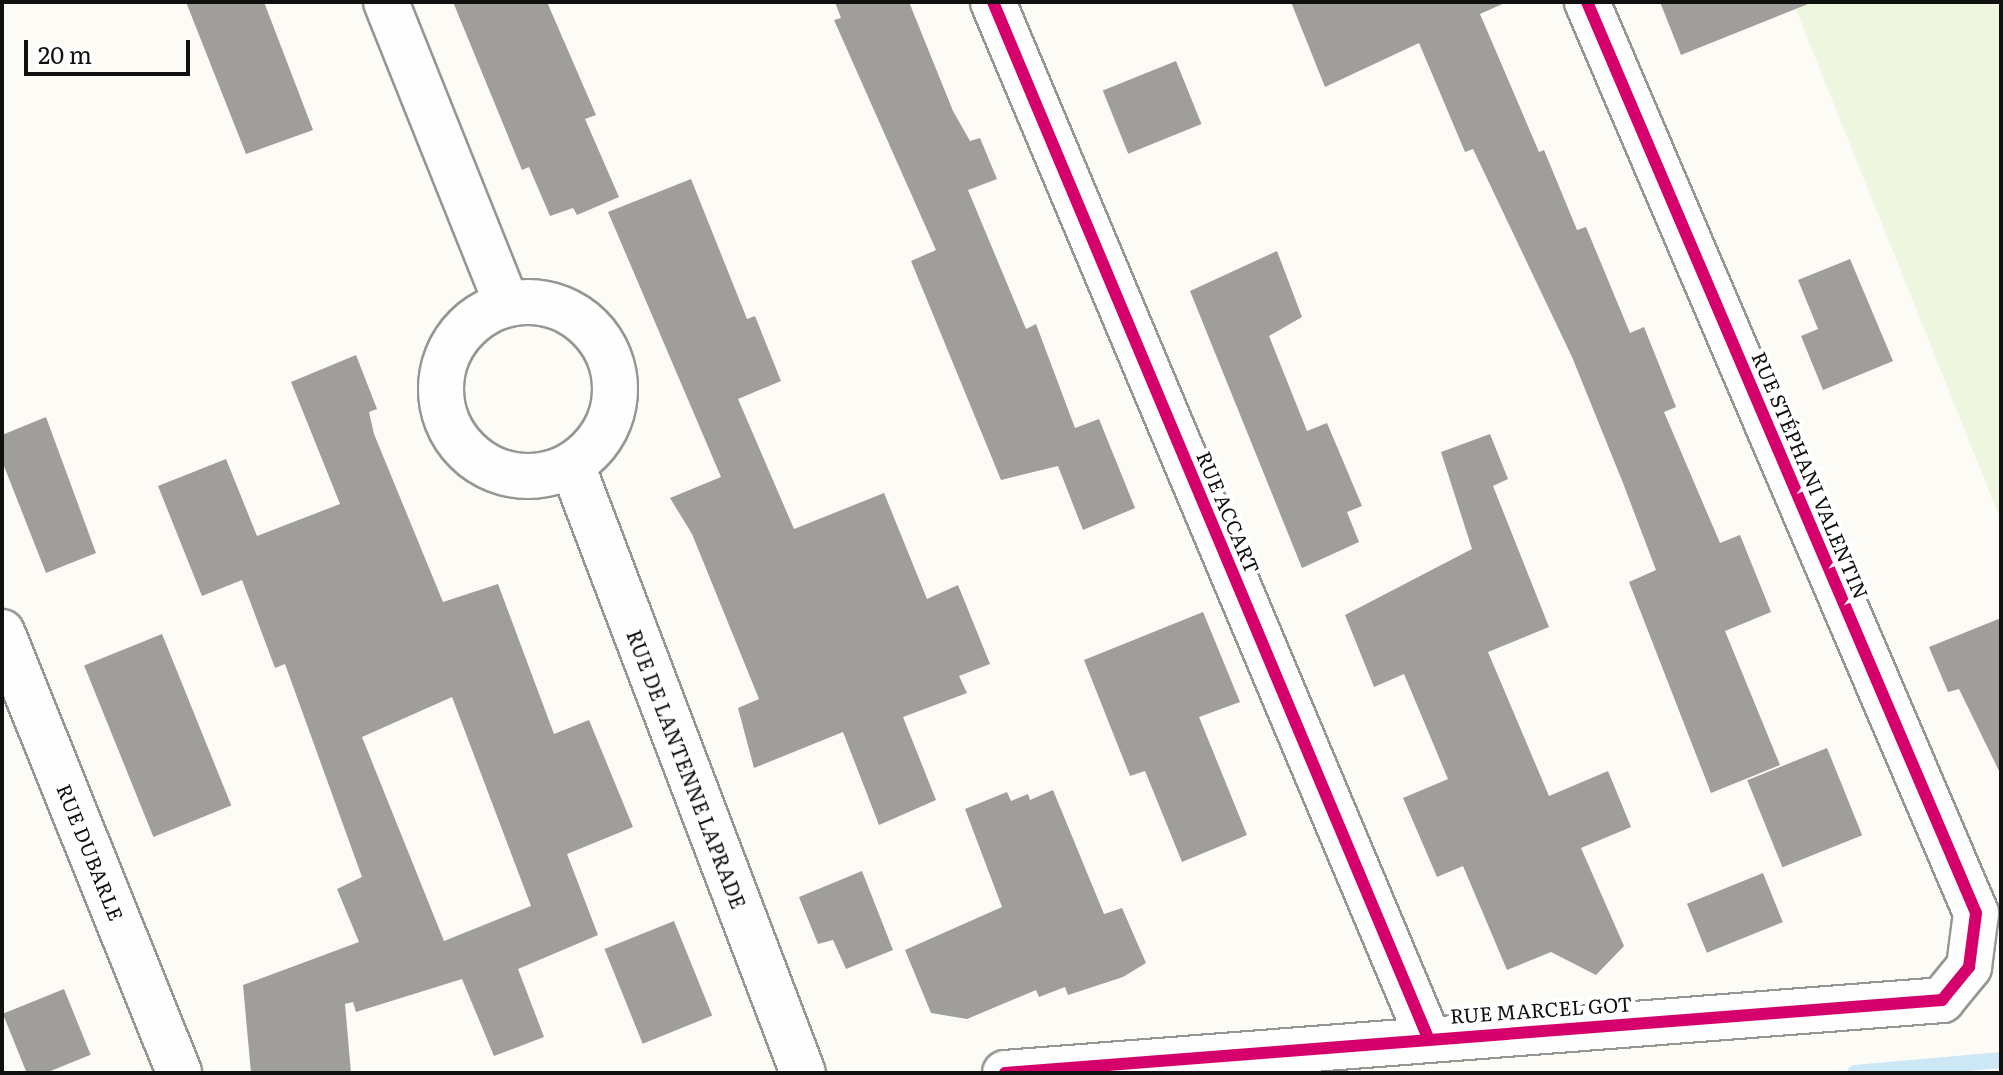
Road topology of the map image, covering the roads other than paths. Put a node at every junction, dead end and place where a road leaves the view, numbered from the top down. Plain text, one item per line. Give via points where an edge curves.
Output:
1 (386, 2) edge
2 (993, 2) edge
3 (1587, 2) edge
4 (507, 304) junction
5 (572, 465) junction
6 (2, 632) edge
7 (1969, 967) joint
8 (1428, 1038) junction
9 (179, 1073) edge
10 (803, 1073) edge
11 (1005, 1073) edge

1 - 4 street
2 - 8 street, RUE ACCART
3 - 7 street, RUE STÉPHANI VALENTIN via 1976,913
4 - 5 street via 562,309 603,344 615,398 601,437
4 - 5 street via 457,336 439,392 446,421 485,466 543,476
5 - 10 street, RUE DE LANTENNE LAPRADE
6 - 9 street, RUE DUBARLE
7 - 8 street, RUE MARCEL GOT via 1942,1000
8 - 11 street, RUE MARCEL GOT

